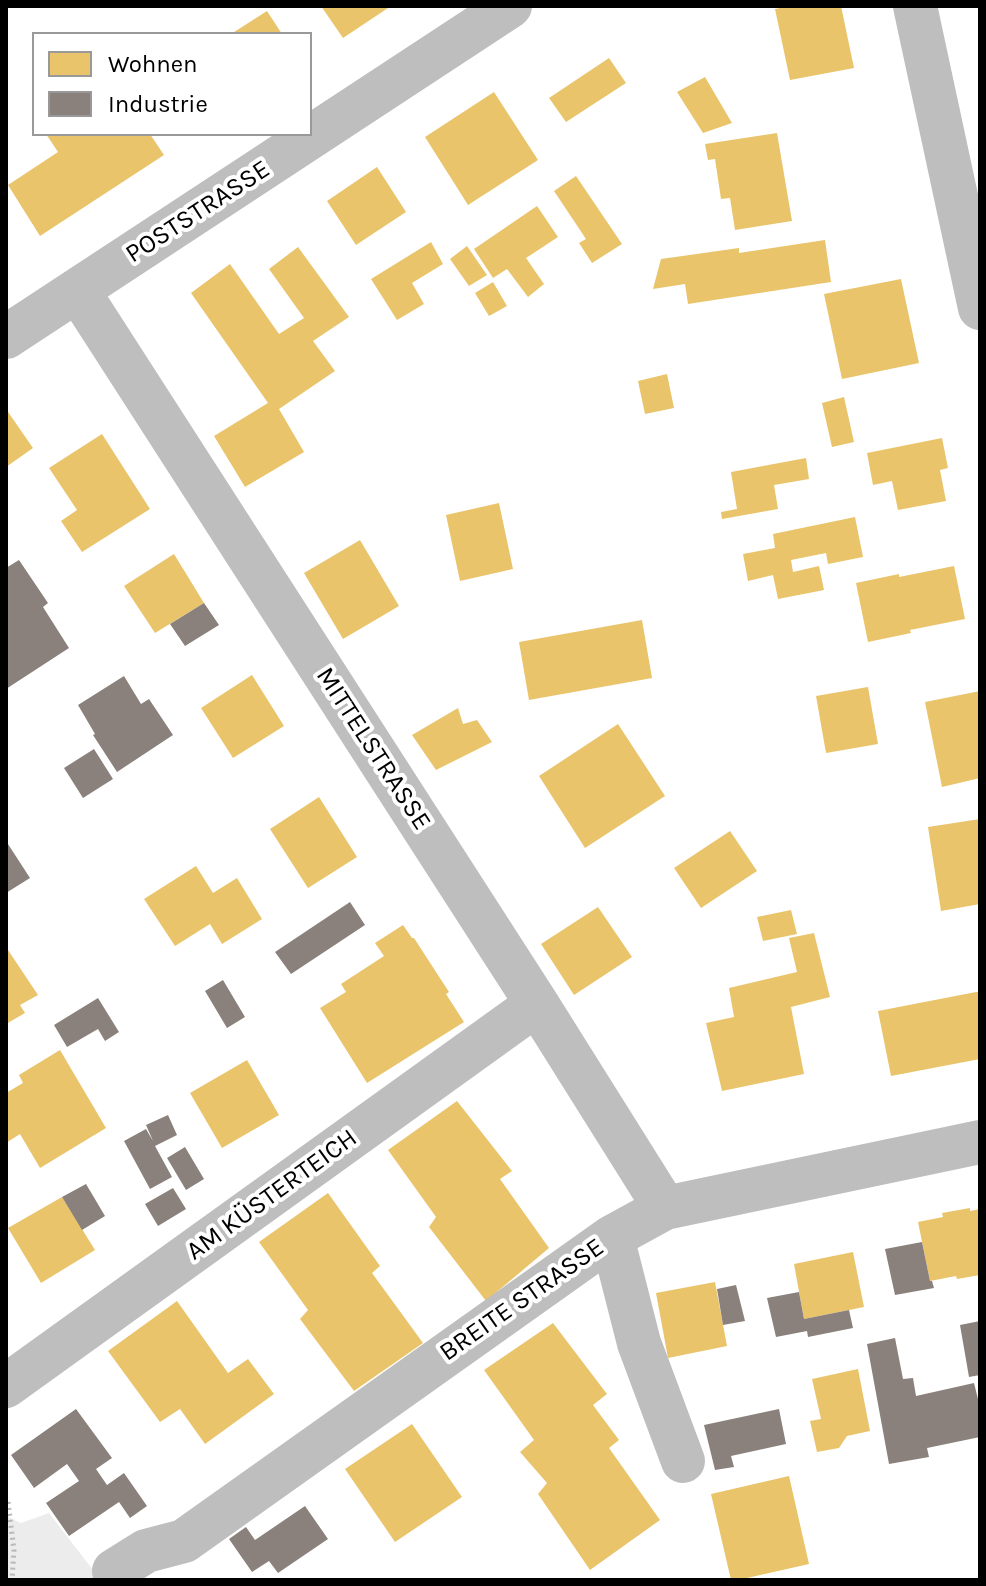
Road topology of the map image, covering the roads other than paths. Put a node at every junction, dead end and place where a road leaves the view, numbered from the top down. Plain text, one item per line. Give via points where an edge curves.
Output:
1 (510, 6) edge
2 (915, 6) edge
3 (78, 291) junction
4 (980, 308) edge
5 (6, 337) edge
6 (537, 1004) junction
7 (980, 1142) edge
8 (665, 1208) junction
9 (612, 1237) junction
10 (6, 1386) edge
11 (683, 1461) dead end
12 (114, 1571) dead end

1 - 3 street, POSTSTRASSE
2 - 4 street
3 - 5 street, POSTSTRASSE
3 - 6 street, MITTELSTRASSE
6 - 8 street, MITTELSTRASSE
6 - 10 street, AM KÜSTERTEICH
7 - 8 street, BREITE STRASSE
8 - 9 street, BREITE STRASSE
9 - 11 street via 639,1343
9 - 12 street, BREITE STRASSE via 184,1541 146,1551

